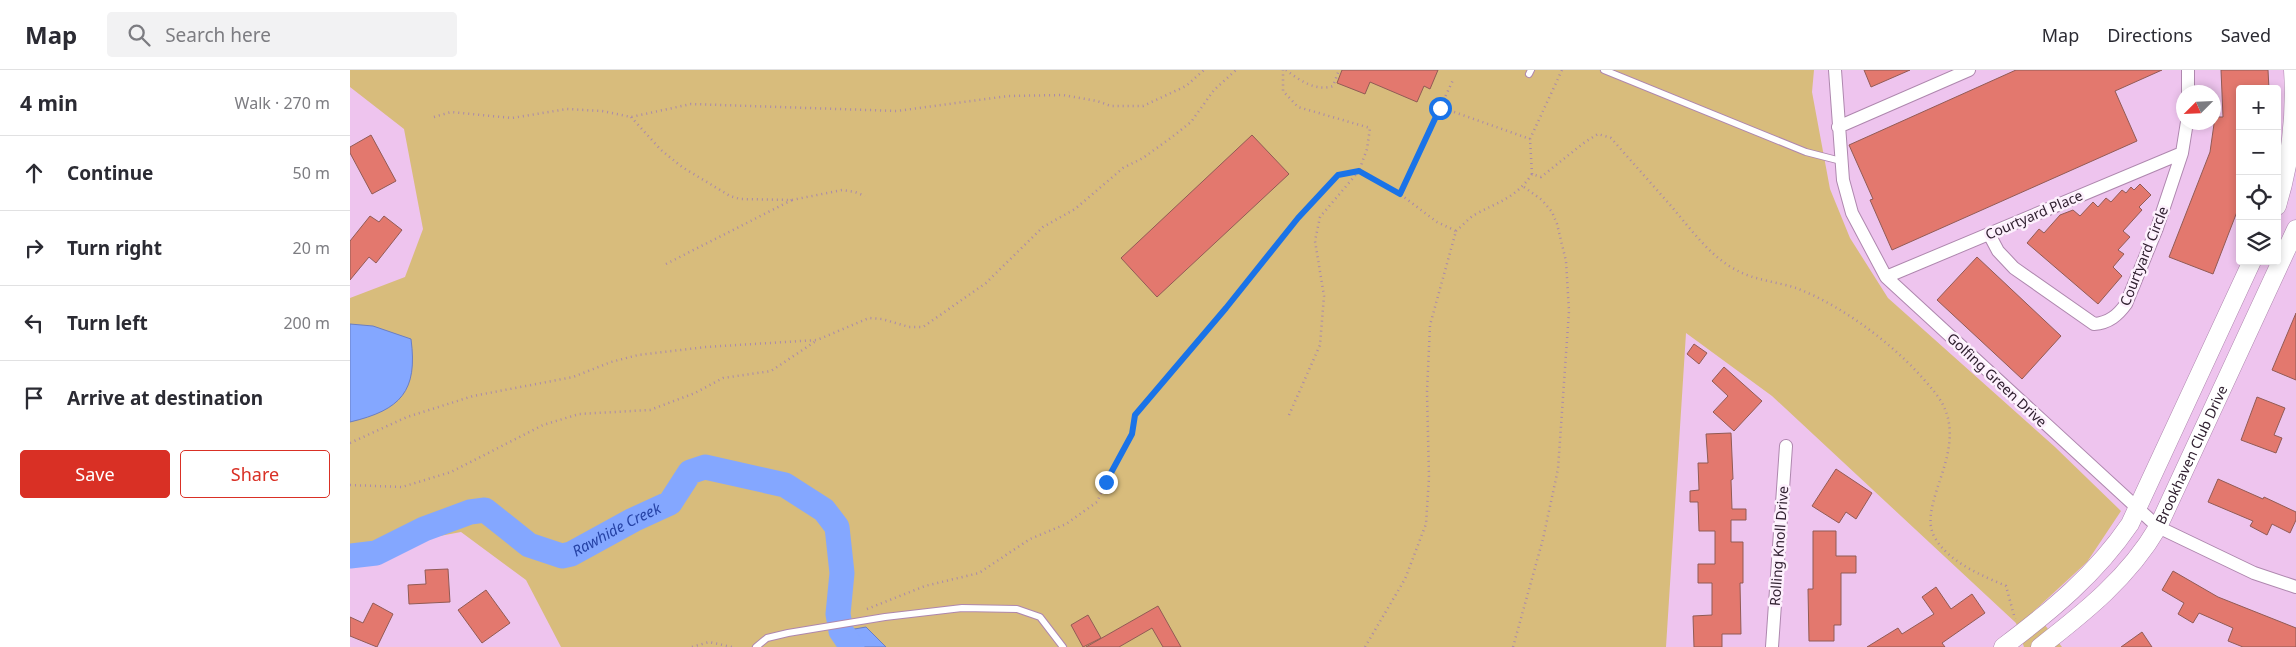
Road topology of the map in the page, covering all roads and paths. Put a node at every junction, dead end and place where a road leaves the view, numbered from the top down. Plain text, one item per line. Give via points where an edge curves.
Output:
1 (1204, 70) edge
2 (1236, 70) edge
3 (1285, 70) edge
4 (1339, 70) edge
5 (1562, 70) edge
6 (1604, 70) edge
7 (1835, 70) edge
8 (1969, 70) edge
9 (2188, 70) edge
10 (2293, 70) edge
11 (1453, 80) dead end
12 (2188, 85) edge
13 (1440, 108) junction
14 (434, 117) dead end
15 (631, 117) junction
16 (1838, 127) junction
17 (2185, 130) edge
18 (1530, 139) junction
19 (2182, 153) junction
20 (1841, 161) junction
21 (1359, 171) junction
22 (2292, 172) edge
23 (1532, 174) junction
24 (1523, 187) junction
25 (1400, 194) junction
26 (865, 196) dead end
27 (2281, 197) edge
28 (792, 200) junction
29 (2296, 229) edge
30 (1456, 231) junction
31 (1989, 234) junction
32 (666, 264) dead end
33 (2250, 265) edge
34 (1886, 277) junction
35 (2239, 289) junction
36 (2263, 298) junction
37 (817, 340) junction
38 (1289, 415) dead end
39 (350, 443) edge
40 (1786, 446) dead end
41 (350, 484) edge
42 (2137, 509) junction
43 (2158, 527) junction
44 (2296, 587) edge
45 (854, 622) junction
46 (2019, 635) junction
47 (692, 647) edge
48 (732, 647) edge
49 (756, 647) edge
50 (1063, 647) edge
51 (1365, 647) edge
52 (1513, 647) edge
53 (1772, 647) edge
54 (2002, 647) edge
55 (2040, 647) edge

1 - 15 path via 1186,86 1143,106 1112,106 1063,95 1008,96 898,111 691,104
2 - 37 path via 1214,90 1191,122 1143,158 1123,168 1075,209 1043,227 986,283 934,322 923,327 909,327 869,318
3 - 4 path via 1312,86 1324,89 1333,86
3 - 21 path via 1283,91 1298,107 1370,128 1368,149
5 - 18 path
6 - 20 lane via 1806,152
7 - 16 street, Golfing Green Drive
8 - 16 street
9 - 12 street
10 - 22 main road
11 - 13 path
13 - 18 path
13 - 25 path
14 - 15 path via 451,112 512,118 567,109
15 - 28 path via 682,168 730,196
16 - 20 street, Golfing Green Drive
17 - 19 street, Courtyard Circle
18 - 23 path
19 - 31 street, Courtyard Place
19 - 31 street, Courtyard Circle via 2157,228 2126,304 2102,324 2094,324 2014,268 1998,251
20 - 34 street, Golfing Green Drive via 1852,214
21 - 25 path
21 - 38 path via 1320,217 1315,241 1324,296 1320,345
21 - 45 path via 1338,175 1316,197 1135,415 1132,434 1097,502 1066,524 1030,539 979,573 900,595 860,613
22 - 27 main road
23 - 24 path
23 - 46 path via 1541,177 1598,134 1611,138 1694,234 1720,259 1739,272 1796,288 1826,302 1873,331 1937,395 1947,415 1950,437 1947,459 1930,515 1934,536 1940,546 1975,572 2006,586
24 - 30 path via 1473,216
24 - 52 path via 1542,200 1552,212 1566,261 1569,312 1558,468 1543,539
25 - 30 path via 1437,222
26 - 28 path via 842,190
28 - 32 path
29 - 36 main road, Brookhaven Club Drive
30 - 51 path via 1430,325 1427,392 1430,478 1426,524 1405,579
31 - 34 street, Courtyard Place
33 - 35 main road, Brookhaven Club Drive
34 - 42 street, Golfing Green Drive
35 - 36 main road
35 - 42 main road, Brookhaven Club Drive
36 - 43 main road, Brookhaven Club Drive
37 - 39 path via 638,355 573,378 473,396 408,417
37 - 41 path via 771,371 723,378 650,410 579,414 543,425 450,472 402,487
40 - 53 street, Rolling Knoll Drive
42 - 43 street, Golfing Green Drive
42 - 46 main road, Brookhaven Club Drive via 2116,545 2079,586
43 - 44 street, Golfing Green Drive via 2254,573
43 - 55 main road, Brookhaven Club Drive via 2140,554 2094,605
45 - 49 lane via 768,638
45 - 50 lane via 962,608 1017,609 1040,617
46 - 54 main road, Brookhaven Club Drive
47 - 48 path via 708,642

